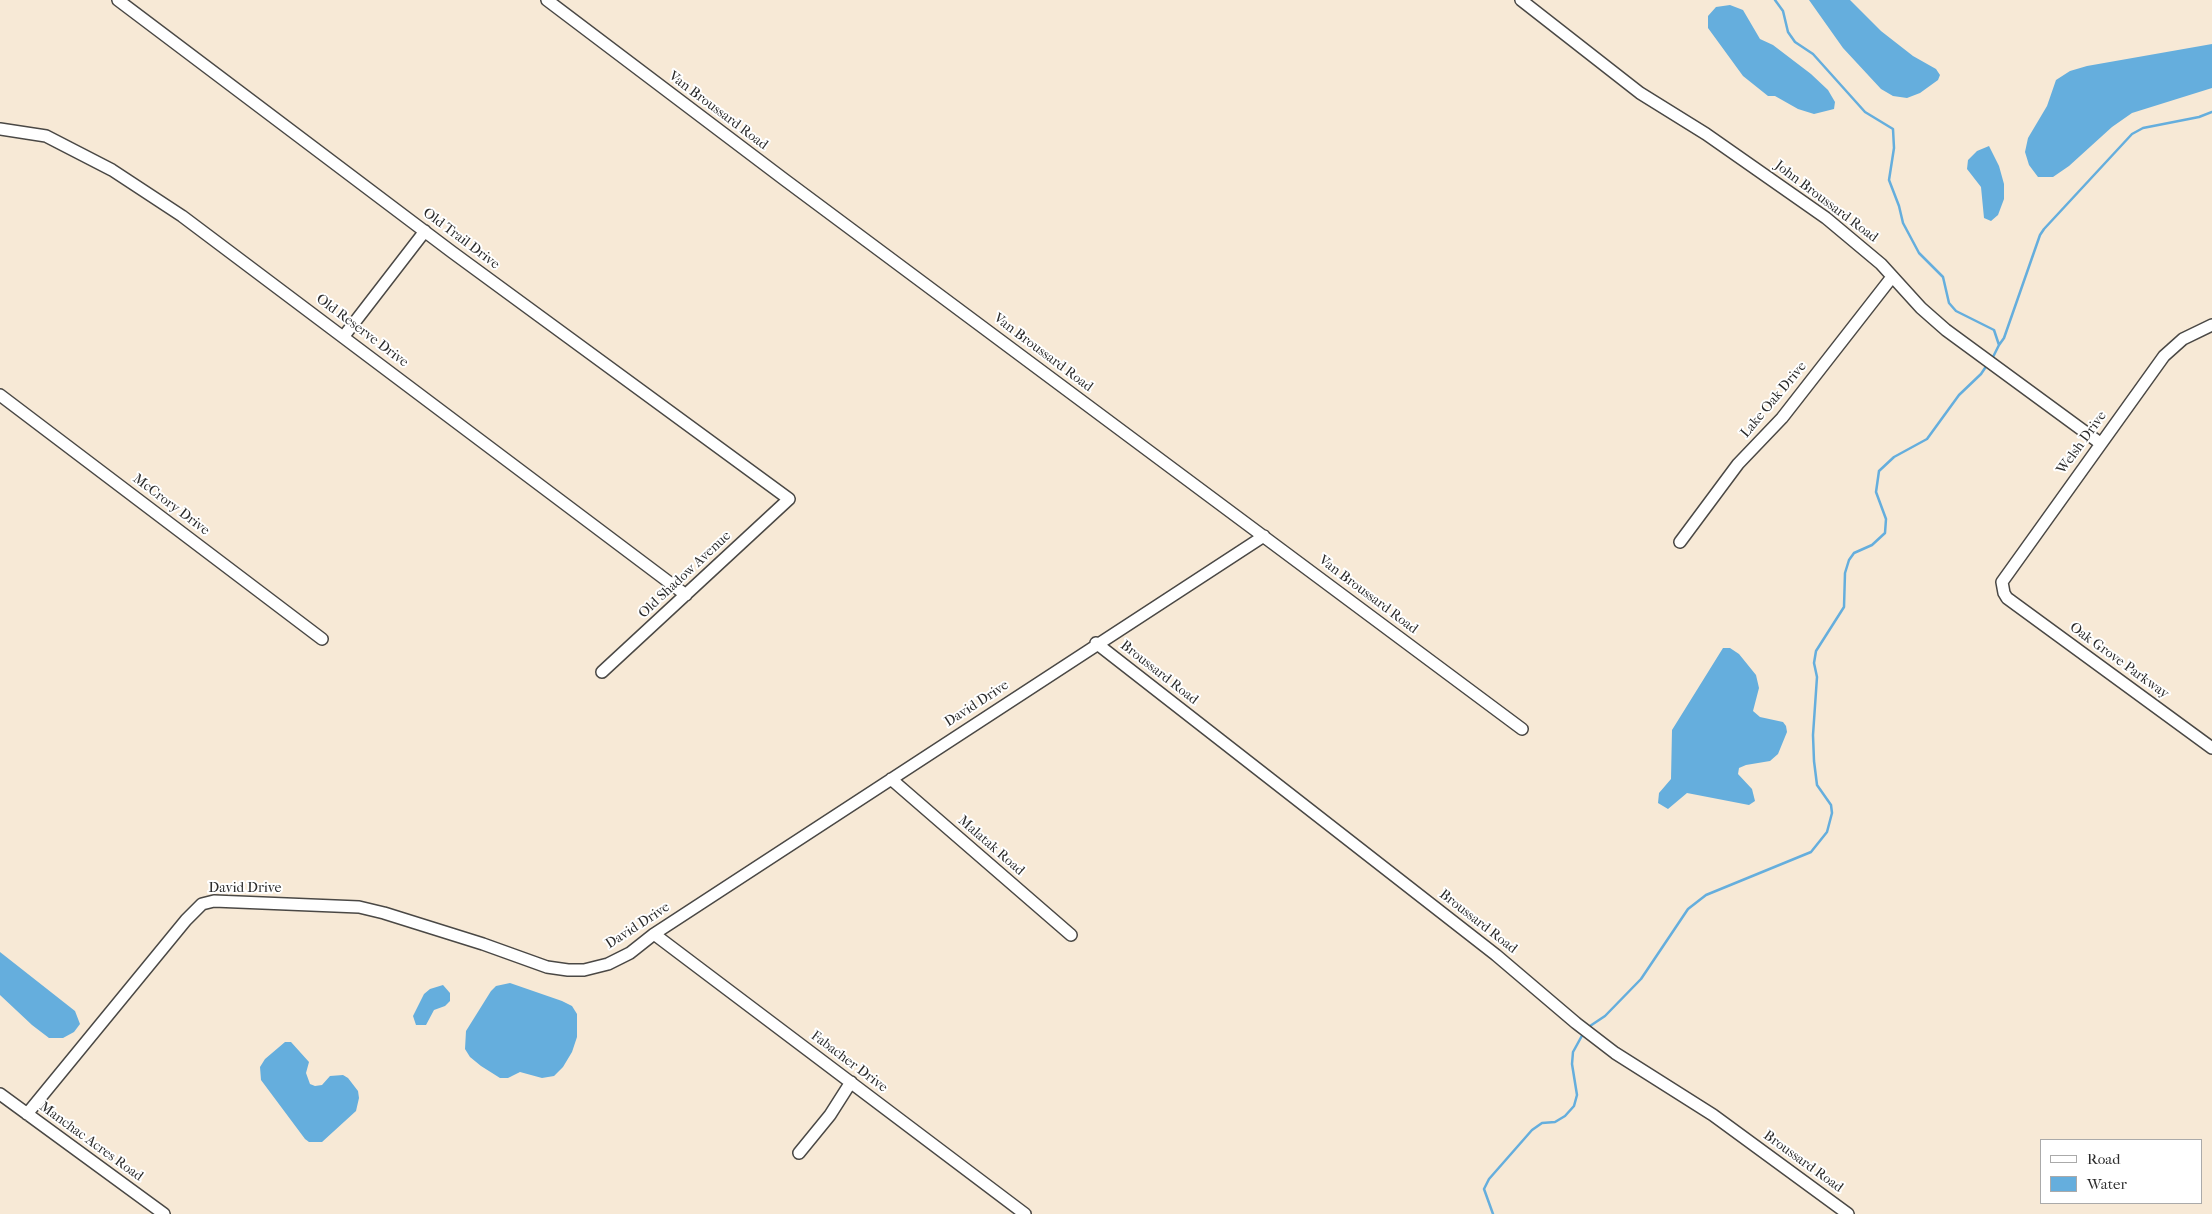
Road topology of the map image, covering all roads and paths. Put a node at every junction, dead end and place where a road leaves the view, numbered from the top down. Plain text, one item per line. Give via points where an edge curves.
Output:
1 (118, 0) edge
2 (547, 0) edge
3 (1521, 0) edge
4 (0, 129) edge
5 (425, 231) junction
6 (1892, 277) junction
7 (2212, 326) edge
8 (344, 336) junction
9 (0, 395) edge
10 (2100, 443) junction
11 (789, 499) joint
12 (1264, 536) junction
13 (1680, 542) dead end
14 (686, 595) junction
15 (2008, 598) joint
16 (322, 640) dead end
17 (1096, 643) junction
18 (602, 672) dead end
19 (1522, 729) dead end
20 (2212, 748) edge
21 (891, 779) junction
22 (654, 934) junction
23 (1071, 935) dead end
24 (851, 1082) junction
25 (0, 1094) edge
26 (27, 1114) junction
27 (799, 1153) dead end
28 (164, 1214) edge
29 (1025, 1214) edge
30 (1848, 1214) edge

1 - 5 street, Old Trail Drive
2 - 12 street, Van Broussard Road
3 - 6 street, John Broussard Road via 1640,93 1714,139 1826,218 1867,251
4 - 8 street, Old Reserve Drive via 46,136 112,170 182,216
5 - 8 street
5 - 11 street, Old Trail Drive
6 - 10 street, John Broussard Road via 1921,308 1977,354
6 - 13 street, Lake Oak Drive via 1782,418 1738,464
7 - 10 street, Welsh Drive via 2183,339 2164,356
8 - 14 street, Old Reserve Drive
9 - 16 street, McCrory Drive
10 - 15 street, Welsh Drive via 2004,577 2002,587
11 - 14 street, Old Shadow Avenue
12 - 17 street, David Drive
12 - 19 street, Van Broussard Road
14 - 18 street, Old Shadow Avenue
15 - 20 street, Oak Grove Parkway
17 - 21 street, David Drive
17 - 30 street, Broussard Road via 1496,955 1594,1037 1632,1065 1713,1115
21 - 22 street, David Drive
21 - 23 street, Malatak Road
22 - 24 street, Fabacher Drive
22 - 26 street, David Drive via 630,953 608,964 584,970 563,970 370,909 316,904 208,902 198,906 186,920
24 - 27 street via 830,1115
24 - 29 street, Fabacher Drive
25 - 26 street, Manchac Acres Road
26 - 28 street, Manchac Acres Road

